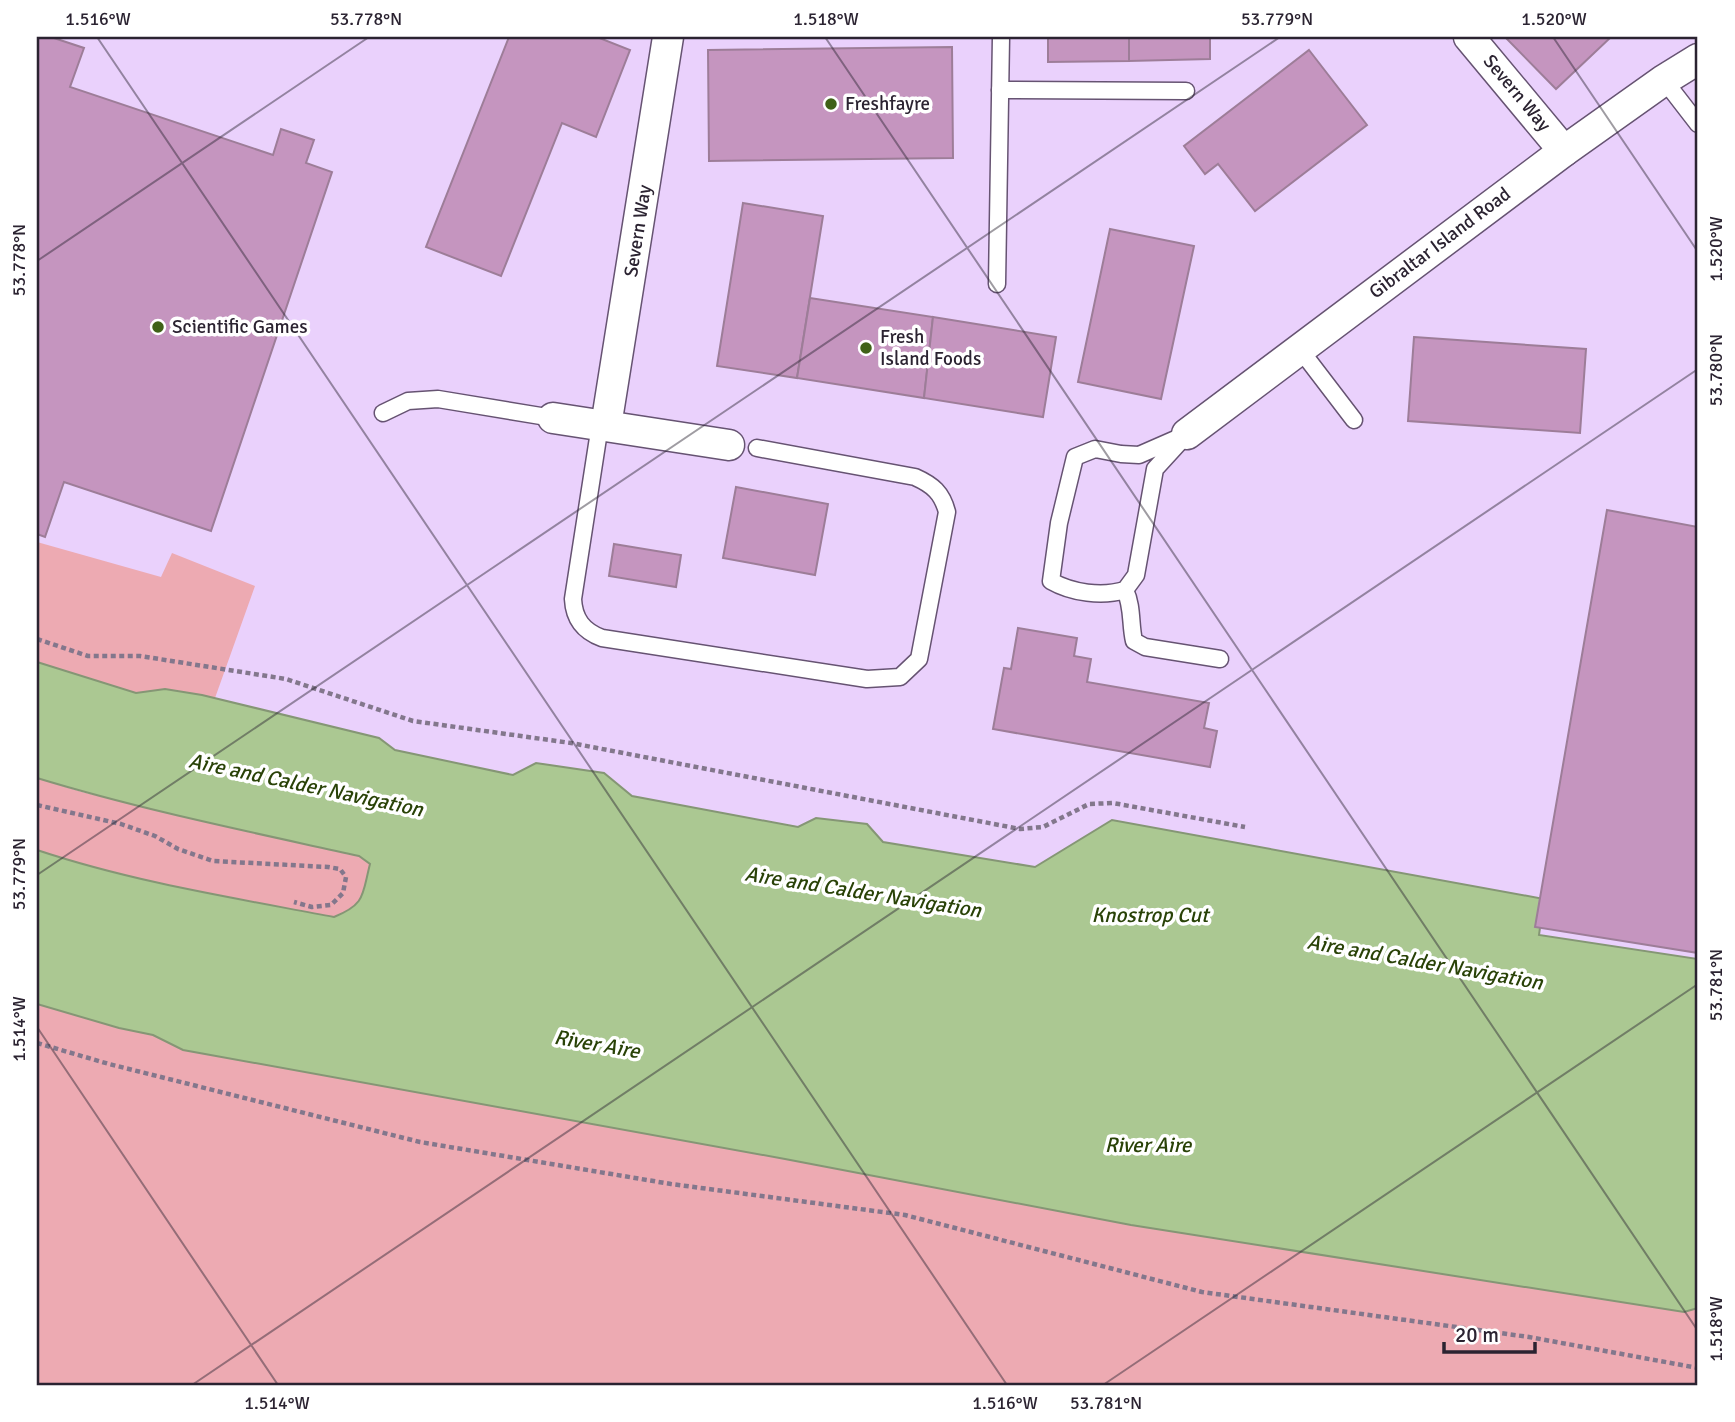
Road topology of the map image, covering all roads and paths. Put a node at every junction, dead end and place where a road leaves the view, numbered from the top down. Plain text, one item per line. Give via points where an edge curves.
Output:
1 (668, 37) edge
2 (1001, 37) edge
3 (1469, 37) edge
4 (1698, 59) edge
5 (1664, 80) junction
6 (1000, 90) junction
7 (1186, 91) dead end
8 (1698, 124) edge
9 (1564, 151) junction
10 (997, 284) dead end
11 (1299, 348) junction
12 (383, 413) dead end
13 (553, 418) joint
14 (1354, 420) dead end
15 (603, 425) junction
16 (1187, 434) junction
17 (743, 446) joint
18 (1125, 590) junction
19 (37, 639) edge
20 (1220, 659) dead end
21 (37, 805) edge
22 (1245, 827) dead end
23 (294, 902) dead end
24 (37, 1043) edge
25 (1698, 1368) edge

1 - 15 street, Severn Way
2 - 6 lane
3 - 9 street, Severn Way
4 - 5 street, Gibraltar Island Road
5 - 8 lane
5 - 9 street, Gibraltar Island Road
6 - 7 lane
6 - 10 lane
9 - 11 street, Gibraltar Island Road
11 - 14 lane
11 - 16 street, Gibraltar Island Road
12 - 13 lane via 408,401 438,399
13 - 15 street
15 - 17 street
15 - 17 lane via 573,599 576,616 586,631 602,638 867,679 900,677 919,659 947,512 939,491 915,477
16 - 18 lane via 1155,469 1136,575
16 - 18 lane via 1139,455 1095,449 1075,457 1051,581 1064,589 1111,594
18 - 20 lane via 1131,602 1133,641
19 - 22 path via 88,656 140,656 286,679 413,720 571,743 1020,828 1043,827 1089,804 1113,803
21 - 23 path via 121,824 213,861 328,867 346,877 343,893 331,905 312,907
24 - 25 path via 420,1142 671,1184 905,1215 1202,1292 1530,1338

